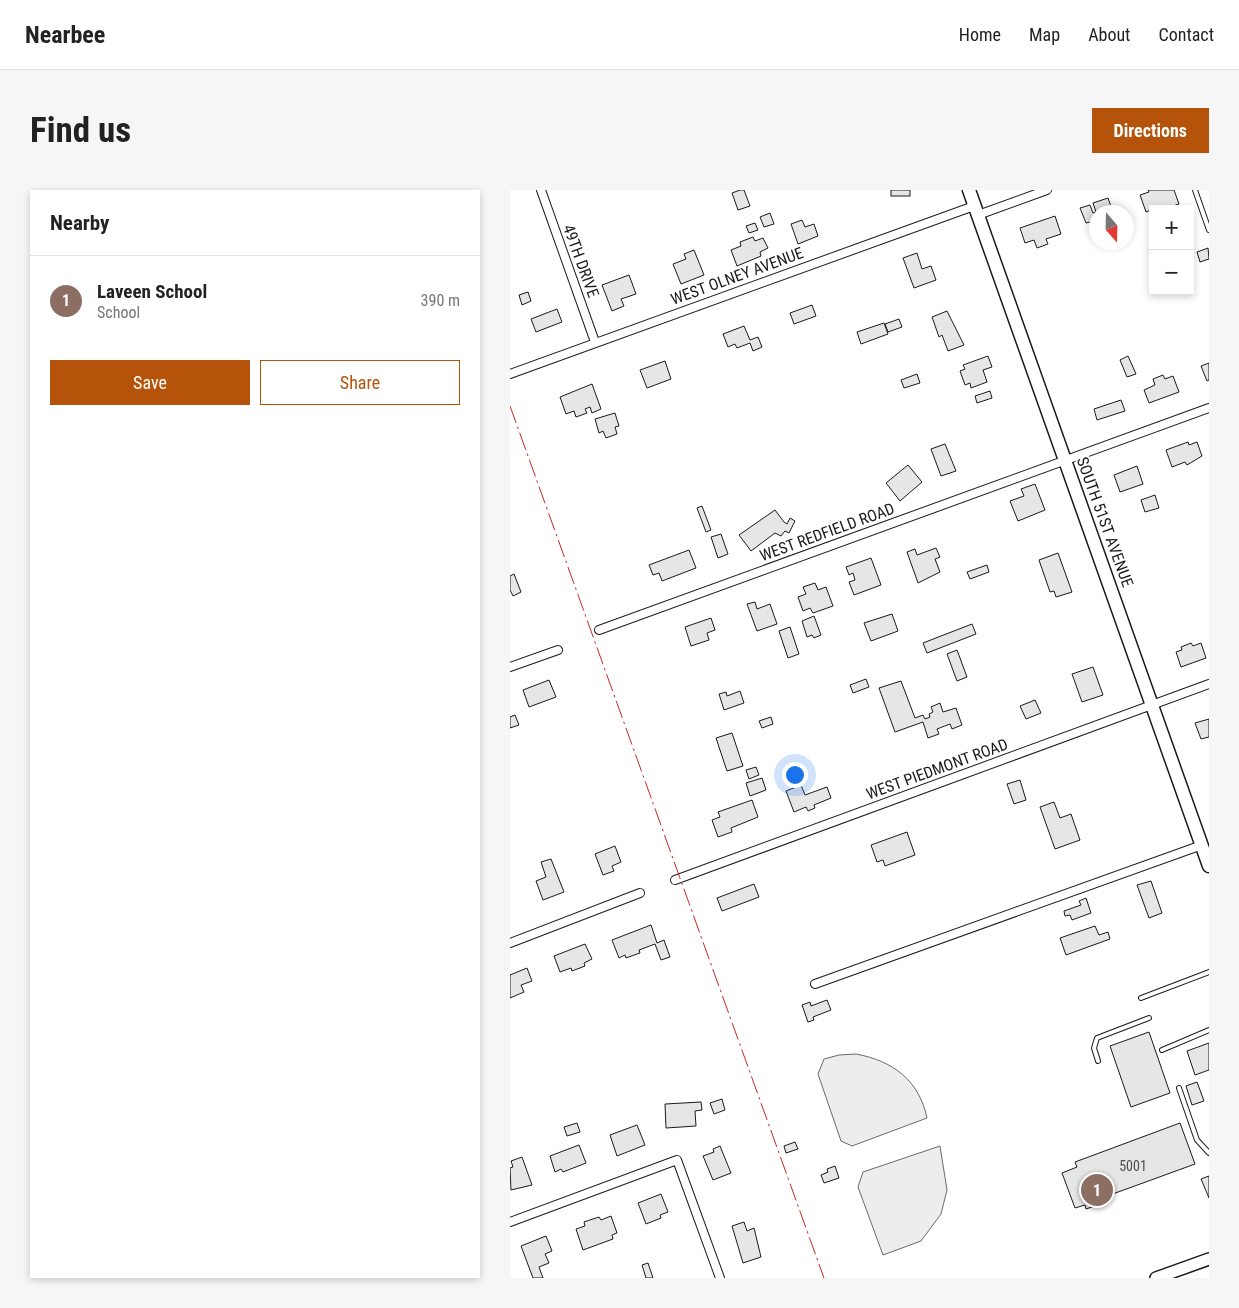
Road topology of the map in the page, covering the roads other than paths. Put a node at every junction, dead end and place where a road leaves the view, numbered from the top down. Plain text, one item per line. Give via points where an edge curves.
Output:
1 (541, 190) edge
2 (969, 190) edge
3 (1047, 190) edge
4 (1194, 190) edge
5 (976, 210) junction
6 (1209, 230) edge
7 (595, 342) junction
8 (510, 374) edge
9 (1209, 408) edge
10 (1065, 459) junction
11 (599, 630) dead end
12 (558, 650) dead end
13 (510, 667) edge
14 (1209, 684) edge
15 (1153, 705) junction
16 (1202, 845) junction
17 (1209, 866) edge
18 (675, 880) dead end
19 (640, 893) dead end
20 (510, 943) edge
21 (1209, 972) edge
22 (815, 984) dead end
23 (1141, 998) dead end
24 (1149, 1018) dead end
25 (1209, 1030) edge
26 (1162, 1050) dead end
27 (1098, 1061) dead end
28 (1179, 1088) dead end
29 (1209, 1153) edge
30 (510, 1222) edge
31 (1209, 1259) edge
32 (720, 1278) edge
33 (1156, 1278) edge

1 - 7 street, 49TH DRIVE
2 - 5 main road, SOUTH 51ST AVENUE
3 - 5 street, WEST OLNEY AVENUE
4 - 6 lane
5 - 7 street, WEST OLNEY AVENUE
5 - 10 main road, SOUTH 51ST AVENUE
7 - 8 street, WEST OLNEY AVENUE
9 - 10 street, WEST REDFIELD ROAD
10 - 11 street, WEST REDFIELD ROAD
10 - 15 main road, SOUTH 51ST AVENUE
12 - 13 street
14 - 15 street, WEST PIEDMONT ROAD
15 - 16 main road, SOUTH 51ST AVENUE
15 - 18 street, WEST PIEDMONT ROAD
16 - 17 main road, SOUTH 51ST AVENUE
16 - 22 street
19 - 20 street
21 - 23 lane
24 - 27 lane via 1097,1038 1094,1048
25 - 26 lane
28 - 29 lane via 1197,1140
30 - 32 street via 677,1160
31 - 33 main road

